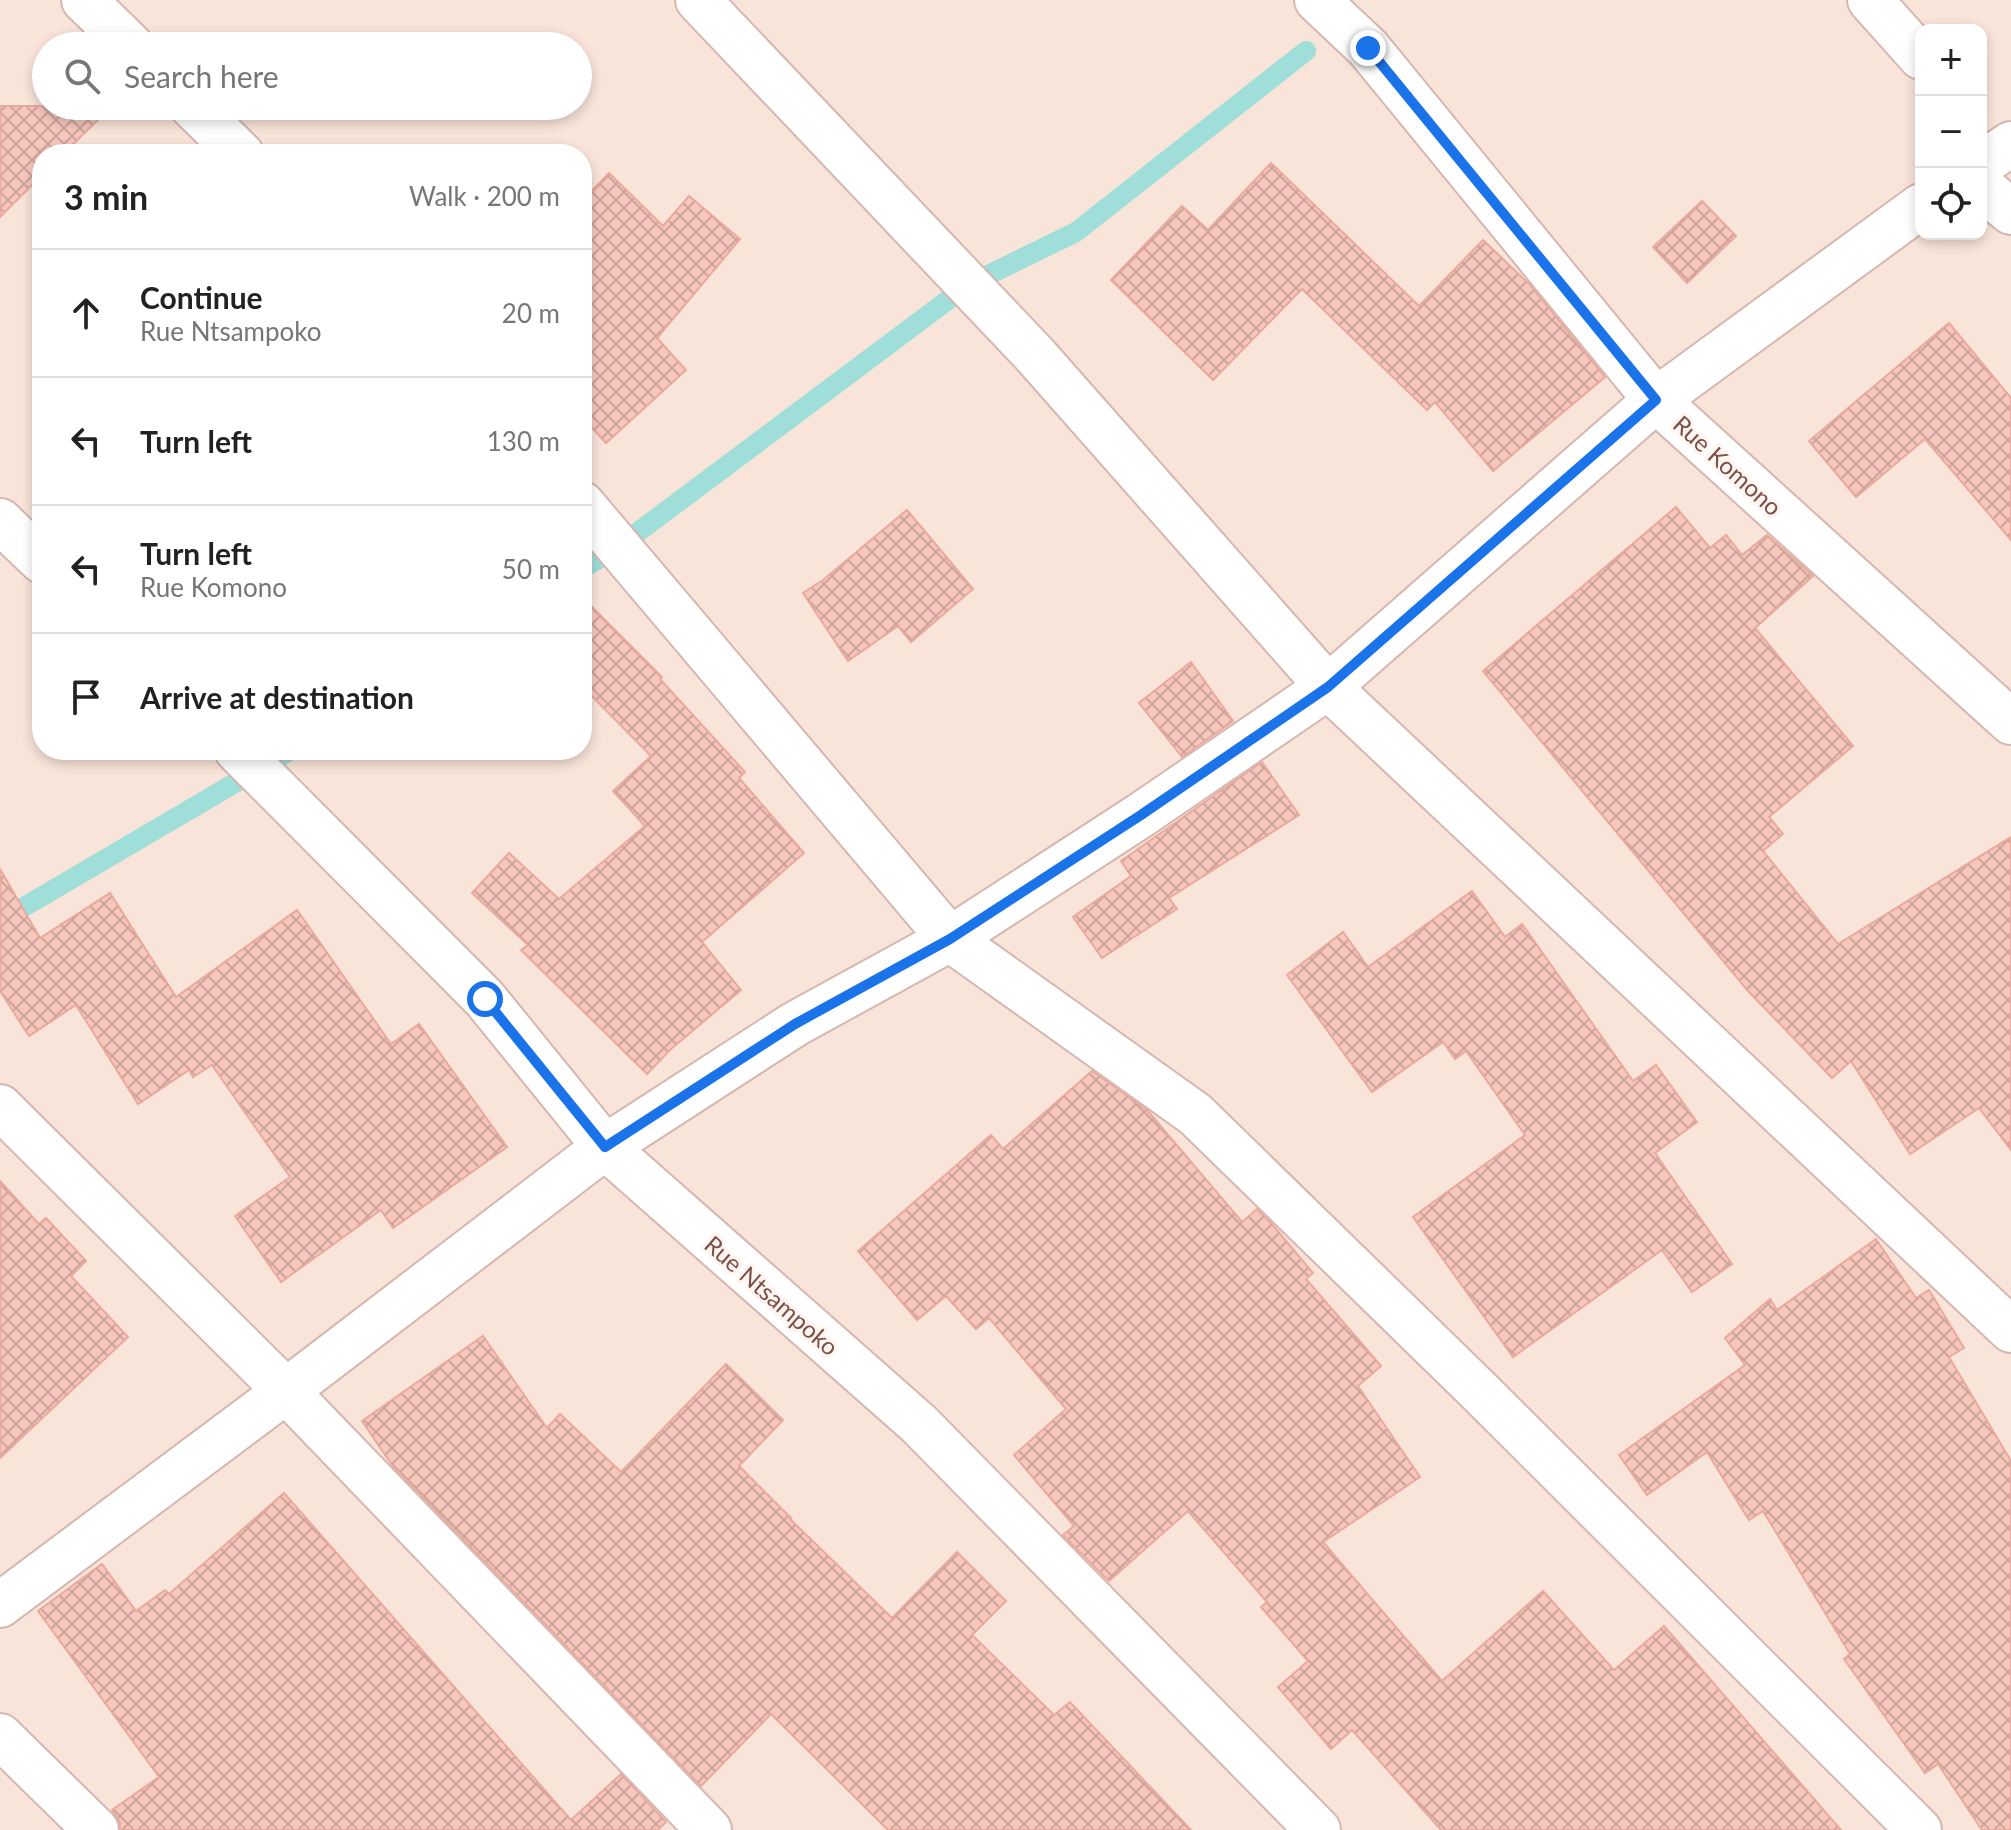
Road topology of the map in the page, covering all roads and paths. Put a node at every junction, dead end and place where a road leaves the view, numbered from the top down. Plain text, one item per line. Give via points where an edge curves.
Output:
1 (84, 0) edge
2 (698, 0) edge
3 (1317, 0) edge
4 (1870, 0) edge
5 (117, 32) edge
6 (1915, 50) edge
7 (206, 120) edge
8 (231, 144) edge
9 (2011, 144) edge
10 (1987, 160) edge
11 (1987, 191) edge
12 (1915, 210) edge
13 (2011, 212) edge
14 (1656, 400) junction
15 (592, 516) edge
16 (0, 521) edge
17 (32, 551) edge
18 (1328, 687) junction
19 (2011, 722) edge
20 (247, 760) edge
21 (950, 939) junction
22 (0, 1107) edge
23 (605, 1147) junction
24 (2011, 1330) edge
25 (286, 1391) junction
26 (0, 1605) edge
27 (0, 1736) edge
28 (96, 1830) edge
29 (709, 1830) edge
30 (1318, 1830) edge
31 (1919, 1830) edge

1 - 5 street
2 - 18 street via 1035,355
3 - 14 street, Rue Komono via 1368,48
4 - 6 street
7 - 8 street
9 - 10 street
11 - 13 street
12 - 14 street
14 - 18 street
14 - 19 street, Rue Komono
15 - 21 street
16 - 17 street
18 - 21 street
18 - 24 street
20 - 23 street, Rue Ntsampoko via 485,999
21 - 23 street via 795,1024
21 - 31 street via 1195,1114
22 - 25 street
23 - 25 street
23 - 30 street, Rue Ntsampoko via 919,1424
25 - 26 street
25 - 29 street
27 - 28 street

